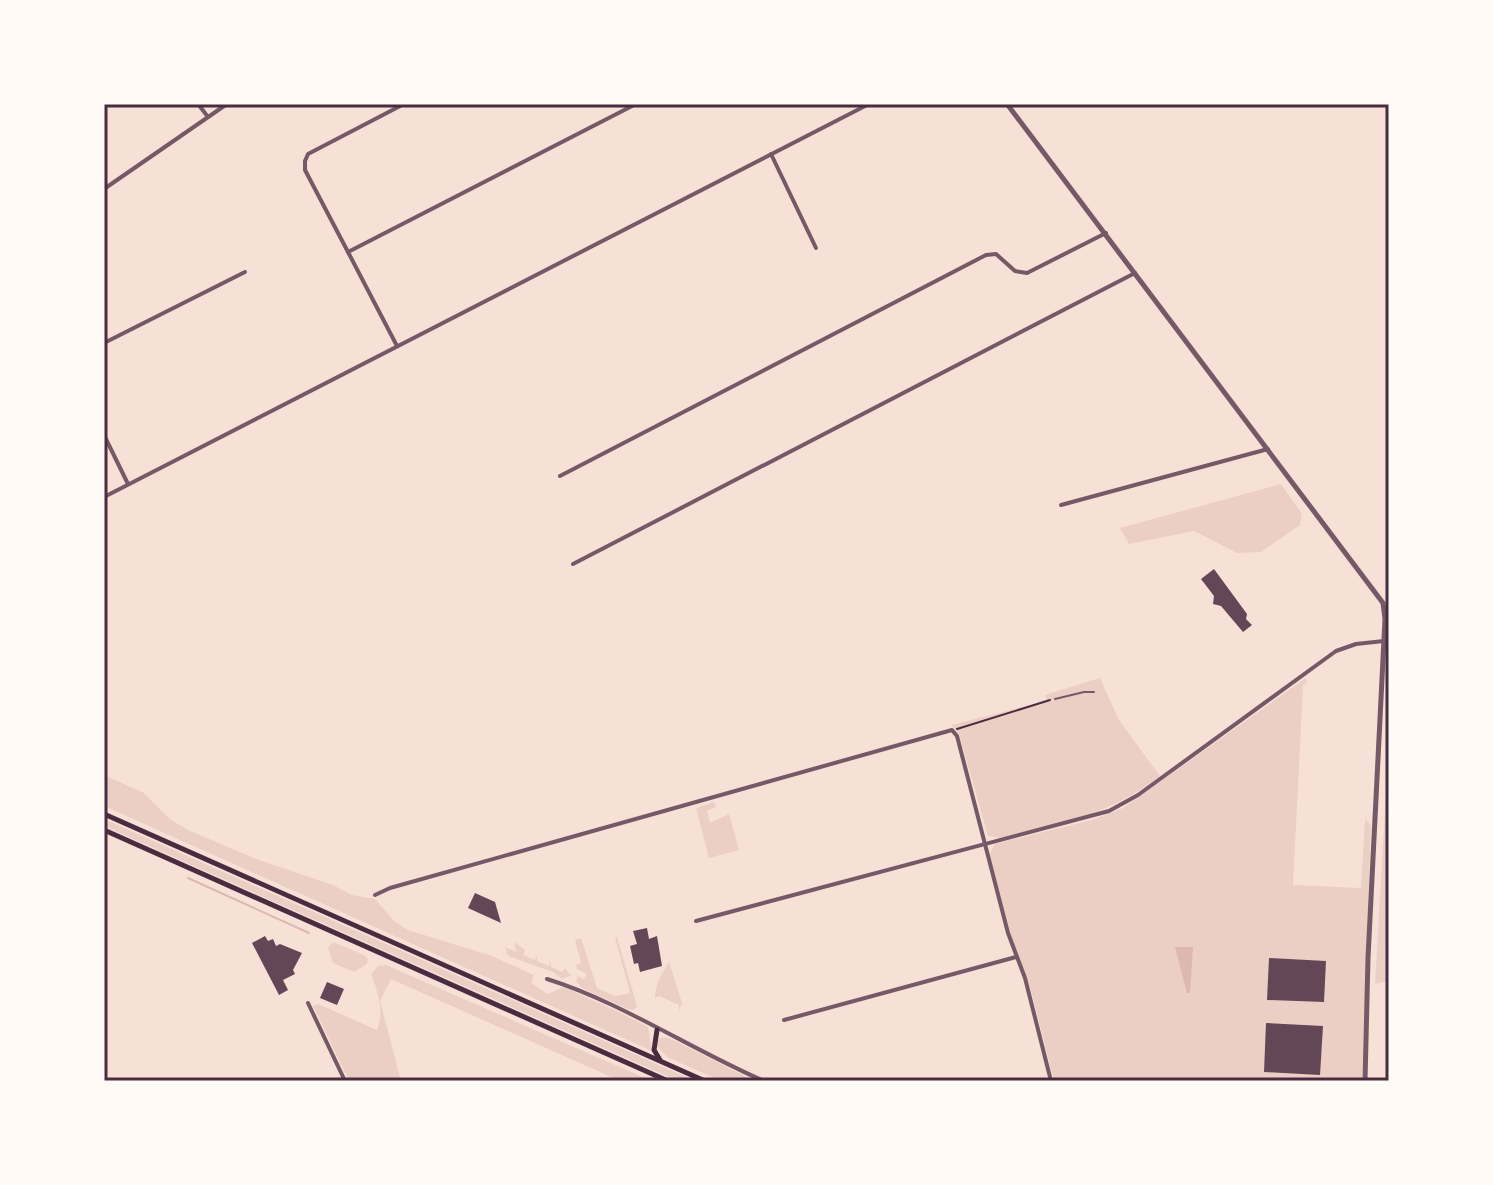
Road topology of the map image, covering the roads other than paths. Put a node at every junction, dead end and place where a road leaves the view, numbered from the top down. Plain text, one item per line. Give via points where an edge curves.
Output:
1 (198, 104) edge
2 (227, 104) edge
3 (404, 104) edge
4 (636, 104) edge
5 (850, 104) edge
6 (869, 104) edge
7 (1007, 104) edge
8 (854, 112) junction
9 (208, 117) junction
10 (771, 154) junction
11 (104, 189) edge
12 (1106, 233) junction
13 (816, 248) dead end
14 (348, 252) junction
15 (245, 272) dead end
16 (1135, 273) junction
17 (104, 343) edge
18 (397, 346) junction
19 (104, 435) edge
20 (1268, 449) junction
21 (560, 476) dead end
22 (128, 484) junction
23 (104, 497) edge
24 (1061, 505) dead end
25 (573, 564) dead end
26 (1387, 606) edge
27 (1384, 641) junction
28 (1094, 692) dead end
29 (1055, 699) road end
30 (104, 814) edge
31 (104, 830) edge
32 (986, 845) junction
33 (375, 895) dead end
34 (696, 921) dead end
35 (1016, 957) junction
36 (547, 979) dead end
37 (308, 1003) dead end
38 (784, 1020) dead end
39 (657, 1030) junction
40 (660, 1061) junction
41 (345, 1081) edge
42 (668, 1081) edge
43 (705, 1081) edge
44 (764, 1081) edge
45 (1051, 1081) edge
46 (1365, 1081) edge

1 - 9 street
2 - 9 street
3 - 14 street via 308,154 305,161
4 - 14 street
5 - 8 street
6 - 8 street
7 - 12 street
8 - 10 street
9 - 11 street
10 - 13 street
10 - 18 street
12 - 16 street
12 - 21 street via 1027,273 1015,271 996,254 986,255
14 - 18 street
15 - 17 street
16 - 20 street
16 - 25 street
18 - 22 street
19 - 22 street
20 - 24 street
20 - 26 street
22 - 23 street
26 - 27 street
27 - 32 street via 1336,651 1119,806
27 - 46 street
28 - 29 lane
30 - 40 main road
31 - 42 main road
32 - 33 street via 952,730
32 - 34 street
32 - 35 street
35 - 38 street
35 - 45 street
36 - 39 street via 622,1009
37 - 41 street
39 - 40 main road via 654,1050
39 - 44 street
40 - 43 main road

